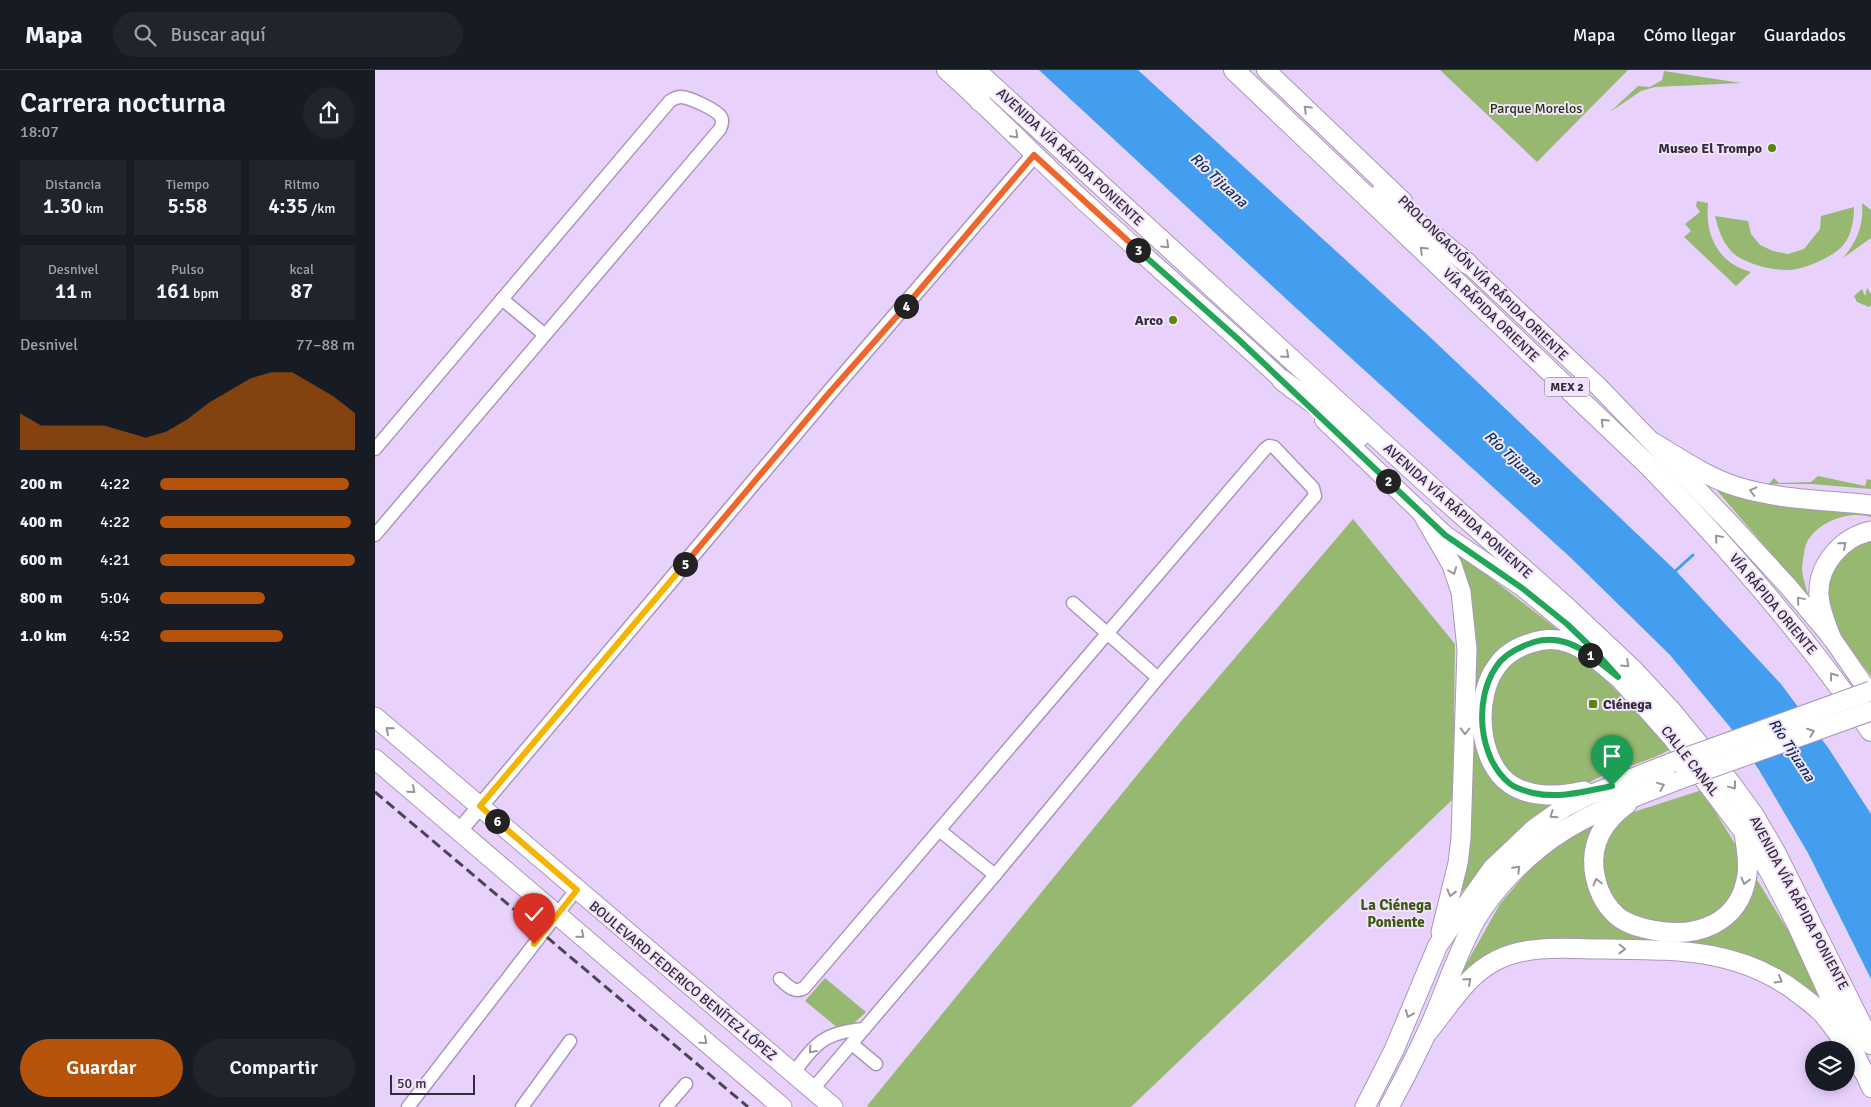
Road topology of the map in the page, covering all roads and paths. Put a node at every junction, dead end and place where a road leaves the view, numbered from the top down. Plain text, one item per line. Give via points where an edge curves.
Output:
1 (946, 70) edge
2 (958, 70) edge
3 (975, 70) edge
4 (1266, 70) edge
5 (1236, 72) edge
6 (980, 101) junction
7 (1034, 155) junction
8 (1468, 264) junction
9 (502, 300) junction
10 (545, 335) junction
11 (1282, 380) junction
12 (1654, 442) junction
13 (375, 449) edge
14 (1871, 494) edge
15 (1780, 496) junction
16 (1443, 498) junction
17 (1871, 505) edge
18 (1421, 512) junction
19 (1871, 531) edge
20 (375, 534) edge
21 (1073, 602) dead end
22 (1108, 632) junction
23 (1831, 637) junction
24 (1618, 677) junction
25 (1158, 678) junction
26 (1871, 693) edge
27 (1871, 711) edge
28 (375, 718) edge
29 (1871, 731) edge
30 (375, 759) edge
31 (1677, 771) junction
32 (1612, 786) junction
33 (1639, 795) junction
34 (480, 806) junction
35 (460, 830) junction
36 (939, 830) junction
37 (1743, 833) junction
38 (995, 875) junction
39 (577, 890) junction
40 (557, 914) junction
41 (1438, 945) junction
42 (779, 979) dead end
43 (864, 1029) junction
44 (1427, 1032) junction
45 (570, 1041) dead end
46 (852, 1044) junction
47 (1871, 1044) edge
48 (876, 1064) dead end
49 (793, 1074) junction
50 (1867, 1080) edge
51 (686, 1084) dead end
52 (812, 1090) junction
53 (408, 1107) edge
54 (522, 1107) edge
55 (667, 1107) edge
56 (782, 1107) edge
57 (833, 1107) edge
58 (1365, 1107) edge
59 (1389, 1107) edge

1 - 6 main road, CALLE CANAL
2 - 6 highway via 978,92
3 -> 16 highway, AVENIDA VÍA RÁPIDA PONIENTE
8 -> 4 main road, PROLONGACIÓN VÍA RÁPIDA ORIENTE
5 - 8 highway via 1291,113
29 -> 5 highway, VÍA RÁPIDA ORIENTE / MEX 2 via 1790,622 1698,516
6 -> 7 main road, CALLE CANAL
7 - 11 main road, CALLE CANAL
7 - 34 street
8 - 12 main road, PROLONGACIÓN VÍA RÁPIDA ORIENTE
9 - 10 street
9 - 10 street via 670,101 688,98 716,112 722,121 720,129
9 - 13 street
10 - 20 street
11 - 16 highway
11 - 18 main road, CALLE CANAL
15 -> 12 main road via 1719,480
23 -> 12 main road, PROLONGACIÓN VÍA RÁPIDA ORIENTE
14 - 15 main road via 1825,491
15 - 17 main road
16 -> 47 highway, AVENIDA VÍA RÁPIDA PONIENTE via 1633,670 1730,783 1774,850
18 - 24 main road, CALLE CANAL via 1445,535 1522,588 1567,624
18 -> 41 main road via 1448,558 1461,592 1467,649 1461,838
23 -> 19 main road via 1819,593 1825,568 1842,545
21 - 22 street
22 - 25 street
22 - 25 street via 1265,448 1274,447 1313,488 1315,496
22 - 36 street
23 - 26 main road, PROLONGACIÓN VÍA RÁPIDA ORIENTE
24 - 32 main road via 1582,649 1567,642 1541,640 1519,648 1501,660 1490,678 1483,704 1485,742 1495,766 1510,784 1548,796
24 - 37 main road, CALLE CANAL via 1672,738
25 - 38 street
26 - 31 main road, bridge
31 -> 27 main road, bridge
34 -> 28 main road, BOULEVARD FEDERICO BENÍTEZ LÓPEZ
30 -> 35 main road
31 - 32 main road
33 -> 31 main road
32 -> 41 main road via 1565,807 1514,846 1492,870
37 -> 33 main road via 1748,858 1747,874 1742,894 1729,913 1709,928 1694,931 1666,932 1640,928 1625,922 1605,901 1595,877 1594,863 1599,834 1617,812
44 -> 33 main road via 1476,920 1515,870 1565,830 1603,809
34 - 35 street
34 - 39 main road, BOULEVARD FEDERICO BENÍTEZ LÓPEZ
35 - 40 main road
36 - 38 street
36 - 42 street via 804,988 795,990
37 - 50 main road, CALLE CANAL via 1768,870 1796,924
38 - 43 street
39 - 40 street
39 - 49 main road, BOULEVARD FEDERICO BENÍTEZ LÓPEZ
40 - 53 street
40 -> 56 main road
41 -> 58 main road via 1394,1050
43 - 46 street
43 -> 49 street via 826,1037
44 -> 50 main road via 1463,985 1498,960 1518,953 1585,949 1698,952 1741,962 1788,985 1826,1018
44 - 59 main road
45 - 54 street
46 - 48 street
46 - 52 street
49 - 52 main road, BOULEVARD FEDERICO BENÍTEZ LÓPEZ
51 - 55 street
52 - 57 main road, BOULEVARD FEDERICO BENÍTEZ LÓPEZ

